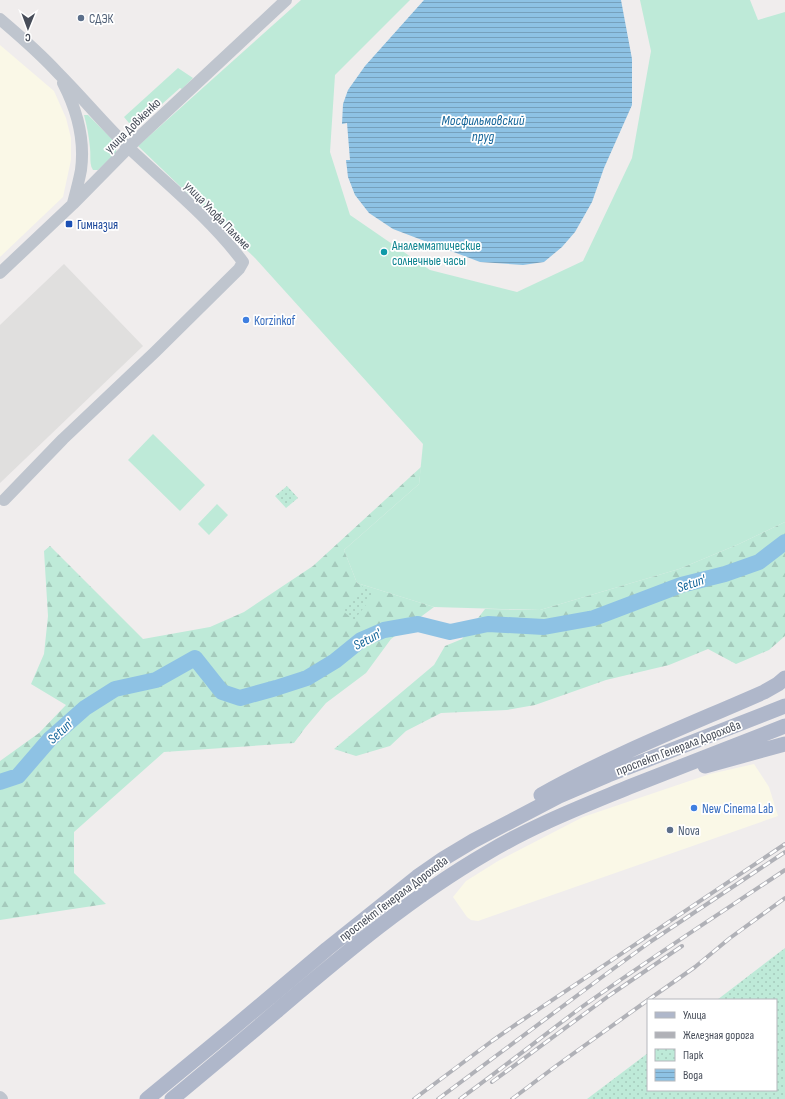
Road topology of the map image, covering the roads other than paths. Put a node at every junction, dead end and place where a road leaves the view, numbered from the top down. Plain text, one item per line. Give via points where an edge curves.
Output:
1 (286, 0) edge
2 (0, 19) edge
3 (57, 71) junction
4 (128, 147) junction
5 (73, 204) junction
6 (0, 273) edge
7 (4, 500) dead end
8 (785, 678) edge
9 (782, 707) edge
10 (785, 726) edge
11 (785, 744) edge
12 (631, 787) junction
13 (481, 836) junction
14 (147, 1099) edge
15 (172, 1099) edge

1 - 4 street, улица Довженко
2 - 3 street, улица Улофа Пальме
3 - 4 street, улица Улофа Пальме
3 - 5 street via 76,111 80,133 81,171
4 - 5 street, улица Довженко
4 - 7 street, улица Улофа Пальме via 189,203 232,246 243,262 240,269 63,439
5 - 6 street, улица Довженко
8 - 13 main road via 764,692 609,759 570,779 524,805
9 - 13 main road, проспект Генерала Дорохова via 601,778 559,796
10 - 12 main road, проспект Генерала Дорохова
11 - 12 main road
12 - 15 main road, проспект Генерала Дорохова via 524,832 424,892 334,962
13 - 14 main road, проспект Генерала Дорохова via 417,877

